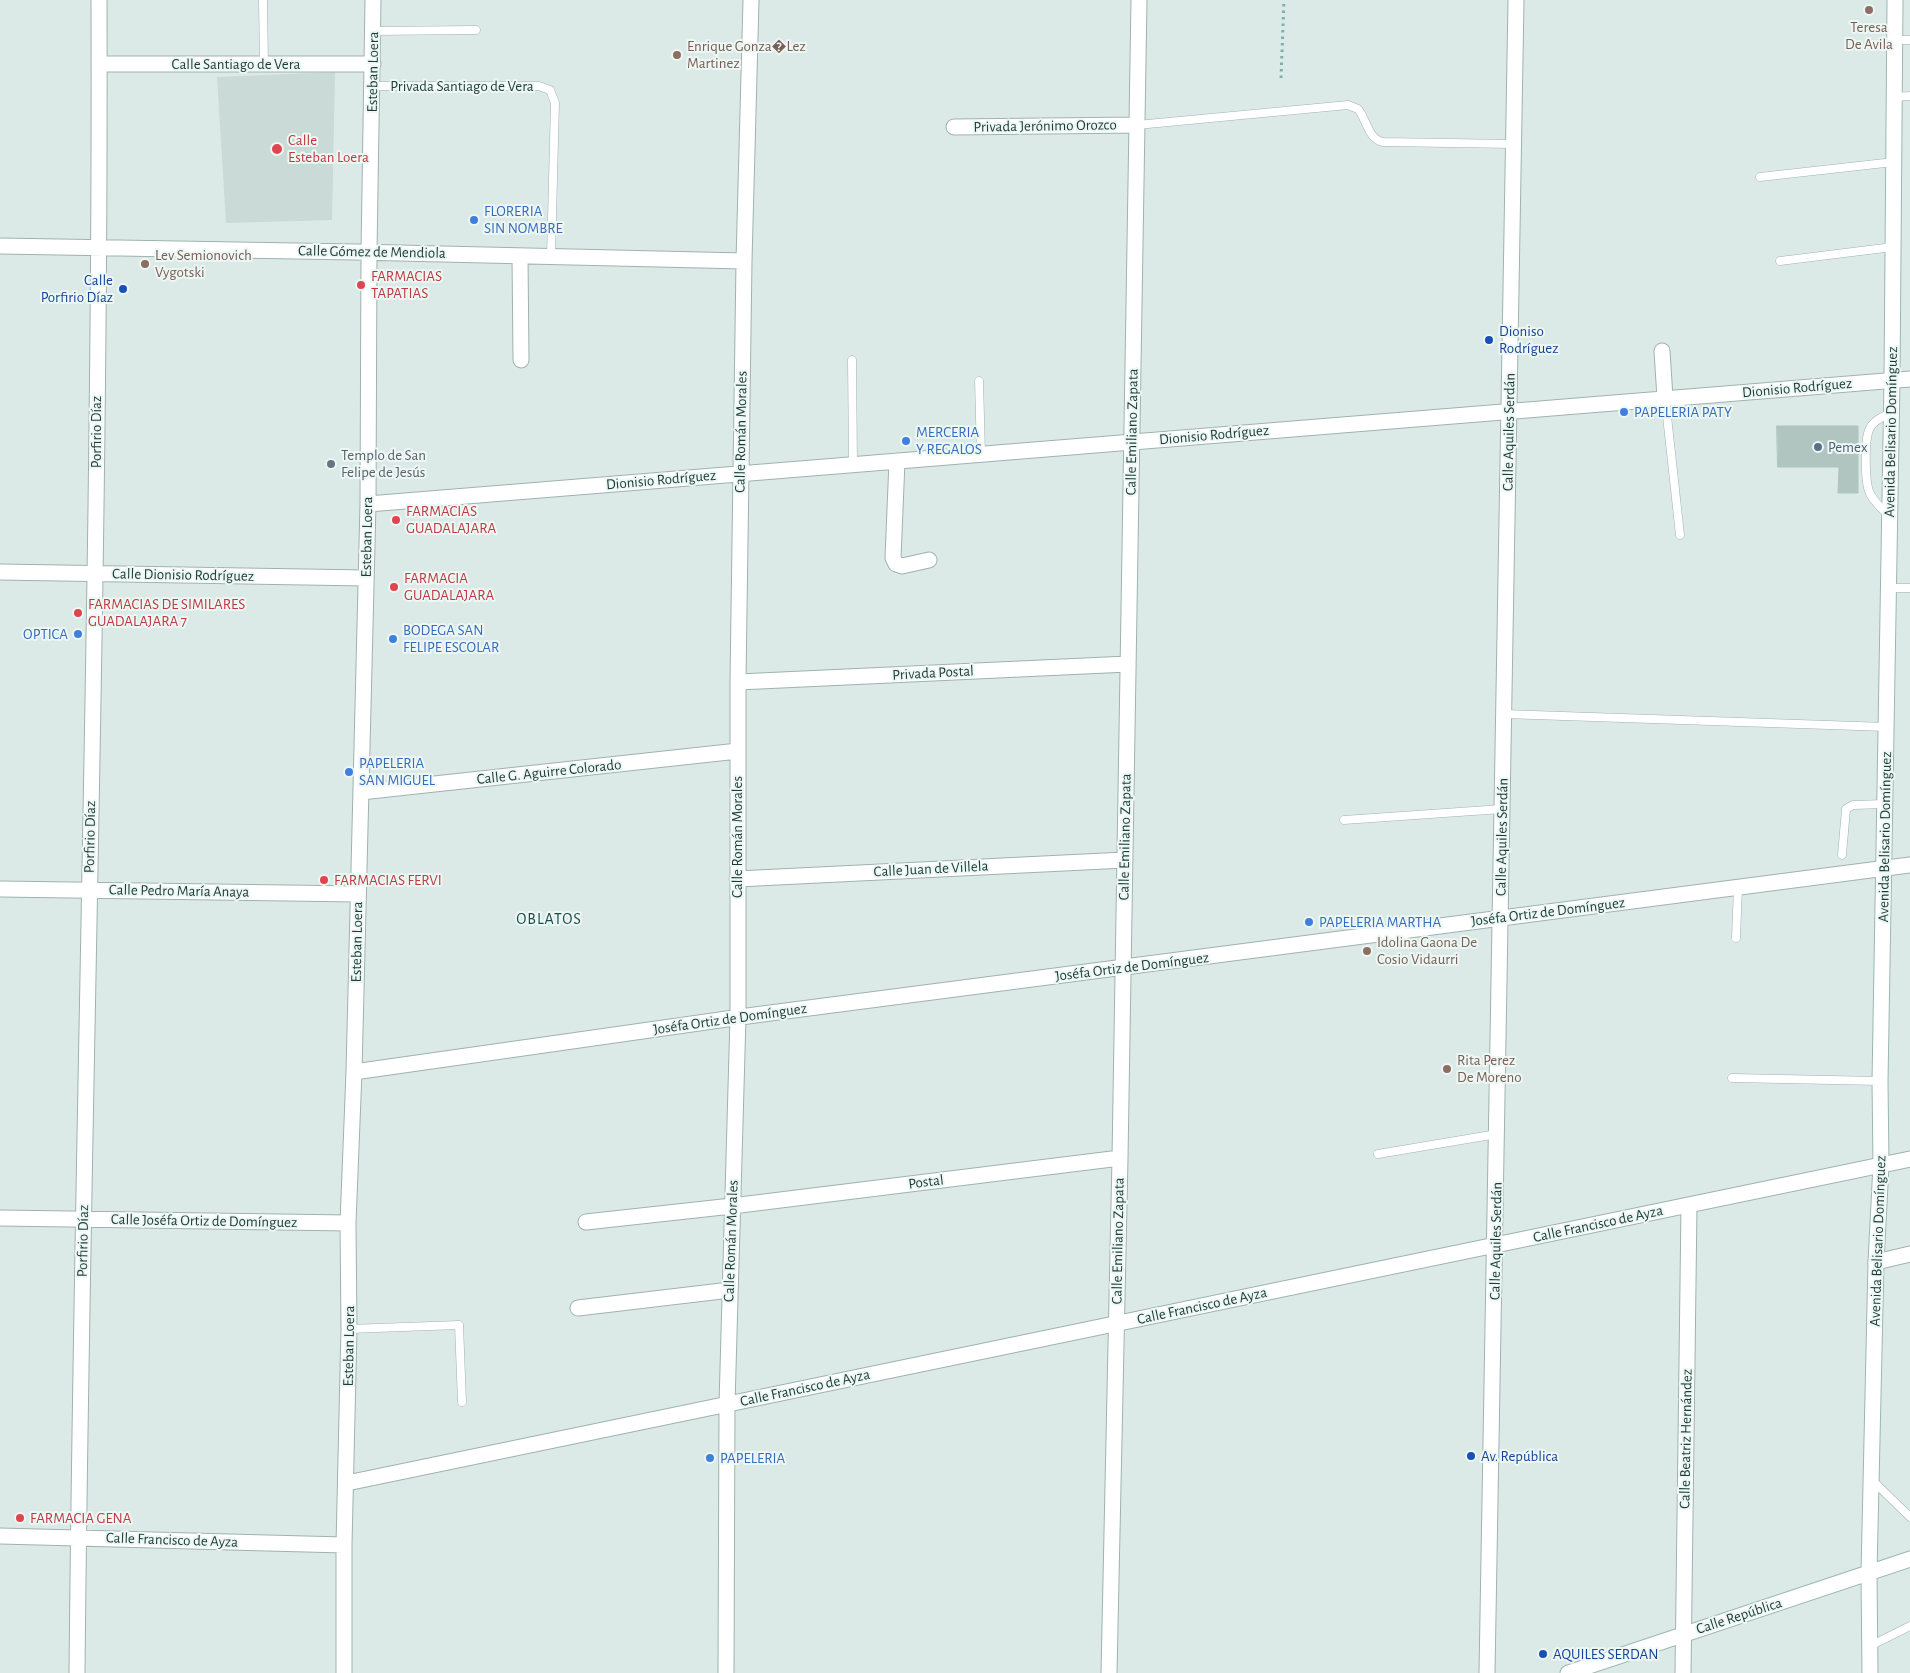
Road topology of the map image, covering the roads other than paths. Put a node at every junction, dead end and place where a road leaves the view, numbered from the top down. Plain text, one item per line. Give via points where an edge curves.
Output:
1 (99, 0) edge
2 (263, 0) edge
3 (373, 0) edge
4 (751, 0) edge
5 (1139, 0) edge
6 (1516, 0) edge
7 (1895, 0) edge
8 (373, 30) junction
9 (476, 30) dead end
10 (1902, 40) edge
11 (99, 64) junction
12 (264, 64) junction
13 (373, 64) junction
14 (373, 86) junction
15 (1910, 96) edge
16 (1894, 97) junction
17 (1137, 125) junction
18 (954, 127) dead end
19 (1514, 144) junction
20 (1894, 162) junction
21 (1760, 177) dead end
22 (0, 246) edge
23 (1893, 247) junction
24 (98, 248) junction
25 (369, 252) junction
26 (520, 256) junction
27 (551, 256) junction
28 (744, 261) junction
29 (1780, 261) dead end
30 (1662, 352) dead end
31 (521, 360) dead end
32 (852, 360) dead end
33 (1910, 379) edge
34 (1892, 380) junction
35 (979, 381) dead end
36 (1665, 398) junction
37 (1509, 410) junction
38 (1892, 412) junction
39 (1132, 442) junction
40 (981, 454) junction
41 (897, 461) junction
42 (853, 464) junction
43 (741, 474) junction
44 (368, 504) junction
45 (1890, 517) junction
46 (1680, 535) dead end
47 (930, 560) dead end
48 (0, 572) edge
49 (95, 574) junction
50 (366, 578) junction
51 (1889, 588) junction
52 (1910, 588) edge
53 (1128, 664) junction
54 (738, 682) junction
55 (1504, 714) junction
56 (1886, 727) junction
57 (738, 751) junction
58 (361, 792) junction
59 (1885, 804) junction
60 (1502, 808) junction
61 (1344, 820) dead end
62 (1842, 855) dead end
63 (1125, 860) junction
64 (1910, 865) edge
65 (1884, 868) junction
66 (737, 879) junction
67 (1738, 887) junction
68 (0, 888) edge
69 (88, 890) junction
70 (358, 894) junction
71 (1500, 918) junction
72 (1736, 938) dead end
73 (1123, 968) junction
74 (738, 1017) junction
75 (354, 1072) junction
76 (1732, 1078) dead end
77 (1880, 1081) junction
78 (1497, 1134) junction
79 (1378, 1154) dead end
80 (1120, 1158) junction
81 (1910, 1159) edge
82 (1881, 1165) junction
83 (1690, 1205) junction
84 (732, 1206) junction
85 (0, 1218) edge
86 (83, 1219) junction
87 (586, 1222) dead end
88 (348, 1223) junction
89 (1496, 1245) junction
90 (1910, 1254) edge
91 (1876, 1262) junction
92 (730, 1290) junction
93 (578, 1308) dead end
94 (1116, 1324) junction
95 (349, 1328) junction
96 (462, 1402) dead end
97 (727, 1404) junction
98 (1871, 1479) junction
99 (346, 1483) junction
100 (1910, 1517) edge
101 (0, 1536) edge
102 (78, 1538) junction
103 (344, 1545) junction
104 (1910, 1559) edge
105 (1869, 1574) junction
106 (1910, 1626) edge
107 (1684, 1634) junction
108 (1870, 1646) junction
109 (77, 1673) edge
110 (344, 1673) edge
111 (726, 1673) edge
112 (1109, 1673) edge
113 (1487, 1673) edge
114 (1568, 1673) edge
115 (1683, 1673) edge
116 (1870, 1673) edge

1 - 11 street, Porfirio Díaz
2 - 12 lane
3 - 8 street, Esteban Loera
4 - 28 street, Calle Román Morales
5 - 17 street, Calle Emiliano Zapata
6 - 19 street, Calle Aquiles Serdán
7 - 10 street, Avenida Belisario Domínguez
8 - 9 lane
8 - 13 street, Esteban Loera
10 - 16 street, Avenida Belisario Domínguez
11 - 12 street, Calle Santiago de Vera
11 - 24 street, Porfirio Díaz
12 - 13 street, Calle Santiago de Vera
13 - 14 street, Esteban Loera
14 - 25 street, Esteban Loera
14 - 27 lane, Privada Santiago de Vera via 539,86 550,90 555,103
15 - 16 lane
16 - 20 street, Avenida Belisario Domínguez
17 - 18 street, Privada Jerónimo Orozco
17 - 19 lane via 1348,105 1358,108 1378,141
17 - 39 street, Calle Emiliano Zapata
19 - 37 street, Calle Aquiles Serdán
20 - 21 lane
20 - 23 street, Avenida Belisario Domínguez
22 - 24 street, Calle Gómez de Mendiola
23 - 29 lane
23 - 34 street, Avenida Belisario Domínguez
24 - 25 street, Calle Gómez de Mendiola
24 - 49 street, Porfirio Díaz
25 - 26 street, Calle Gómez de Mendiola
25 - 44 street, Esteban Loera
26 - 27 street, Calle Gómez de Mendiola
26 - 31 street
27 - 28 street, Calle Gómez de Mendiola
28 - 43 street, Calle Román Morales
30 - 36 street
32 - 42 lane
33 - 34 street, Dionisio Rodríguez
34 - 36 street, Dionisio Rodríguez
34 - 38 street, Avenida Belisario Domínguez
35 - 40 lane
36 - 37 street, Dionisio Rodríguez
36 - 46 lane
37 - 39 street, Dionisio Rodríguez
37 - 55 street, Calle Aquiles Serdán
38 - 45 street, Avenida Belisario Domínguez
38 - 45 lane via 1874,422 1867,438 1869,490
39 - 40 street, Dionisio Rodríguez
39 - 53 street, Calle Emiliano Zapata
40 - 41 street, Dionisio Rodríguez
41 - 42 street, Dionisio Rodríguez
41 - 47 street via 893,558 902,566
42 - 43 street, Dionisio Rodríguez
43 - 44 street, Dionisio Rodríguez
43 - 54 street, Calle Román Morales
44 - 50 street, Esteban Loera
45 - 51 street, Avenida Belisario Domínguez
48 - 49 street, Calle Dionisio Rodríguez
49 - 50 street, Calle Dionisio Rodríguez
49 - 69 street, Porfirio Díaz
50 - 58 street, Esteban Loera
51 - 52 lane
51 - 56 street, Avenida Belisario Domínguez
53 - 54 street, Privada Postal
53 - 63 street, Calle Emiliano Zapata
54 - 57 street, Calle Román Morales
55 - 56 lane
55 - 60 street, Calle Aquiles Serdán
56 - 59 street, Avenida Belisario Domínguez
57 - 58 street, Calle G. Aguirre Colorado
57 - 66 street, Calle Román Morales
58 - 70 street, Esteban Loera
59 - 62 lane via 1853,805 1846,809
59 - 65 street, Avenida Belisario Domínguez
60 - 61 lane
60 - 71 street, Calle Aquiles Serdán
63 - 66 street, Calle Juan de Villela
63 - 73 street, Calle Emiliano Zapata
64 - 65 street, Joséfa Ortiz de Domínguez
65 - 67 street, Joséfa Ortiz de Domínguez
65 - 77 street, Avenida Belisario Domínguez
66 - 74 street, Calle Román Morales
67 - 71 street, Joséfa Ortiz de Domínguez
67 - 72 lane
68 - 69 street, Calle Pedro María Anaya
69 - 70 street, Calle Pedro María Anaya
69 - 86 street, Porfirio Díaz
70 - 75 street, Esteban Loera
71 - 73 street, Joséfa Ortiz de Domínguez
71 - 78 street, Calle Aquiles Serdán
73 - 74 street, Joséfa Ortiz de Domínguez
73 - 80 street, Calle Emiliano Zapata
74 - 75 street, Joséfa Ortiz de Domínguez
74 - 84 street, Calle Román Morales
75 - 88 street, Esteban Loera
76 - 77 lane
77 - 82 street, Avenida Belisario Domínguez
78 - 79 lane
78 - 89 street, Calle Aquiles Serdán
80 - 84 street, Postal
80 - 94 street, Calle Emiliano Zapata
81 - 82 street, Calle Francisco de Ayza
82 - 83 street, Calle Francisco de Ayza
82 - 91 street, Avenida Belisario Domínguez
83 - 89 street, Calle Francisco de Ayza
83 - 107 street, Calle Beatriz Hernández
84 - 87 street, Postal
84 - 92 street, Calle Román Morales
85 - 86 street, Calle Joséfa Ortiz de Domínguez
86 - 88 street, Calle Joséfa Ortiz de Domínguez
86 - 102 street, Porfirio Díaz
88 - 95 street, Esteban Loera
89 - 94 street, Calle Francisco de Ayza
89 - 113 street, Calle Aquiles Serdán
90 - 91 street
91 - 98 street, Avenida Belisario Domínguez
92 - 93 street
92 - 97 street, Calle Román Morales
94 - 97 street, Calle Francisco de Ayza
94 - 112 street, Calle Emiliano Zapata
95 - 96 lane via 459,1325
95 - 99 street, Esteban Loera
97 - 99 street, Calle Francisco de Ayza
97 - 111 street, Calle Román Morales
98 - 100 lane
98 - 105 street, Avenida Belisario Domínguez
99 - 103 street, Esteban Loera
101 - 102 street, Calle Francisco de Ayza
102 - 103 street, Calle Francisco de Ayza
102 - 109 street, Porfirio Díaz
103 - 110 street, Esteban Loera
104 - 105 street, Calle República
105 - 107 street, Calle República
105 - 108 street, Avenida Belisario Domínguez
106 - 108 lane
107 - 114 street, Calle República
107 - 115 street, Calle Beatriz Hernández
108 - 116 street, Avenida Belisario Domínguez

